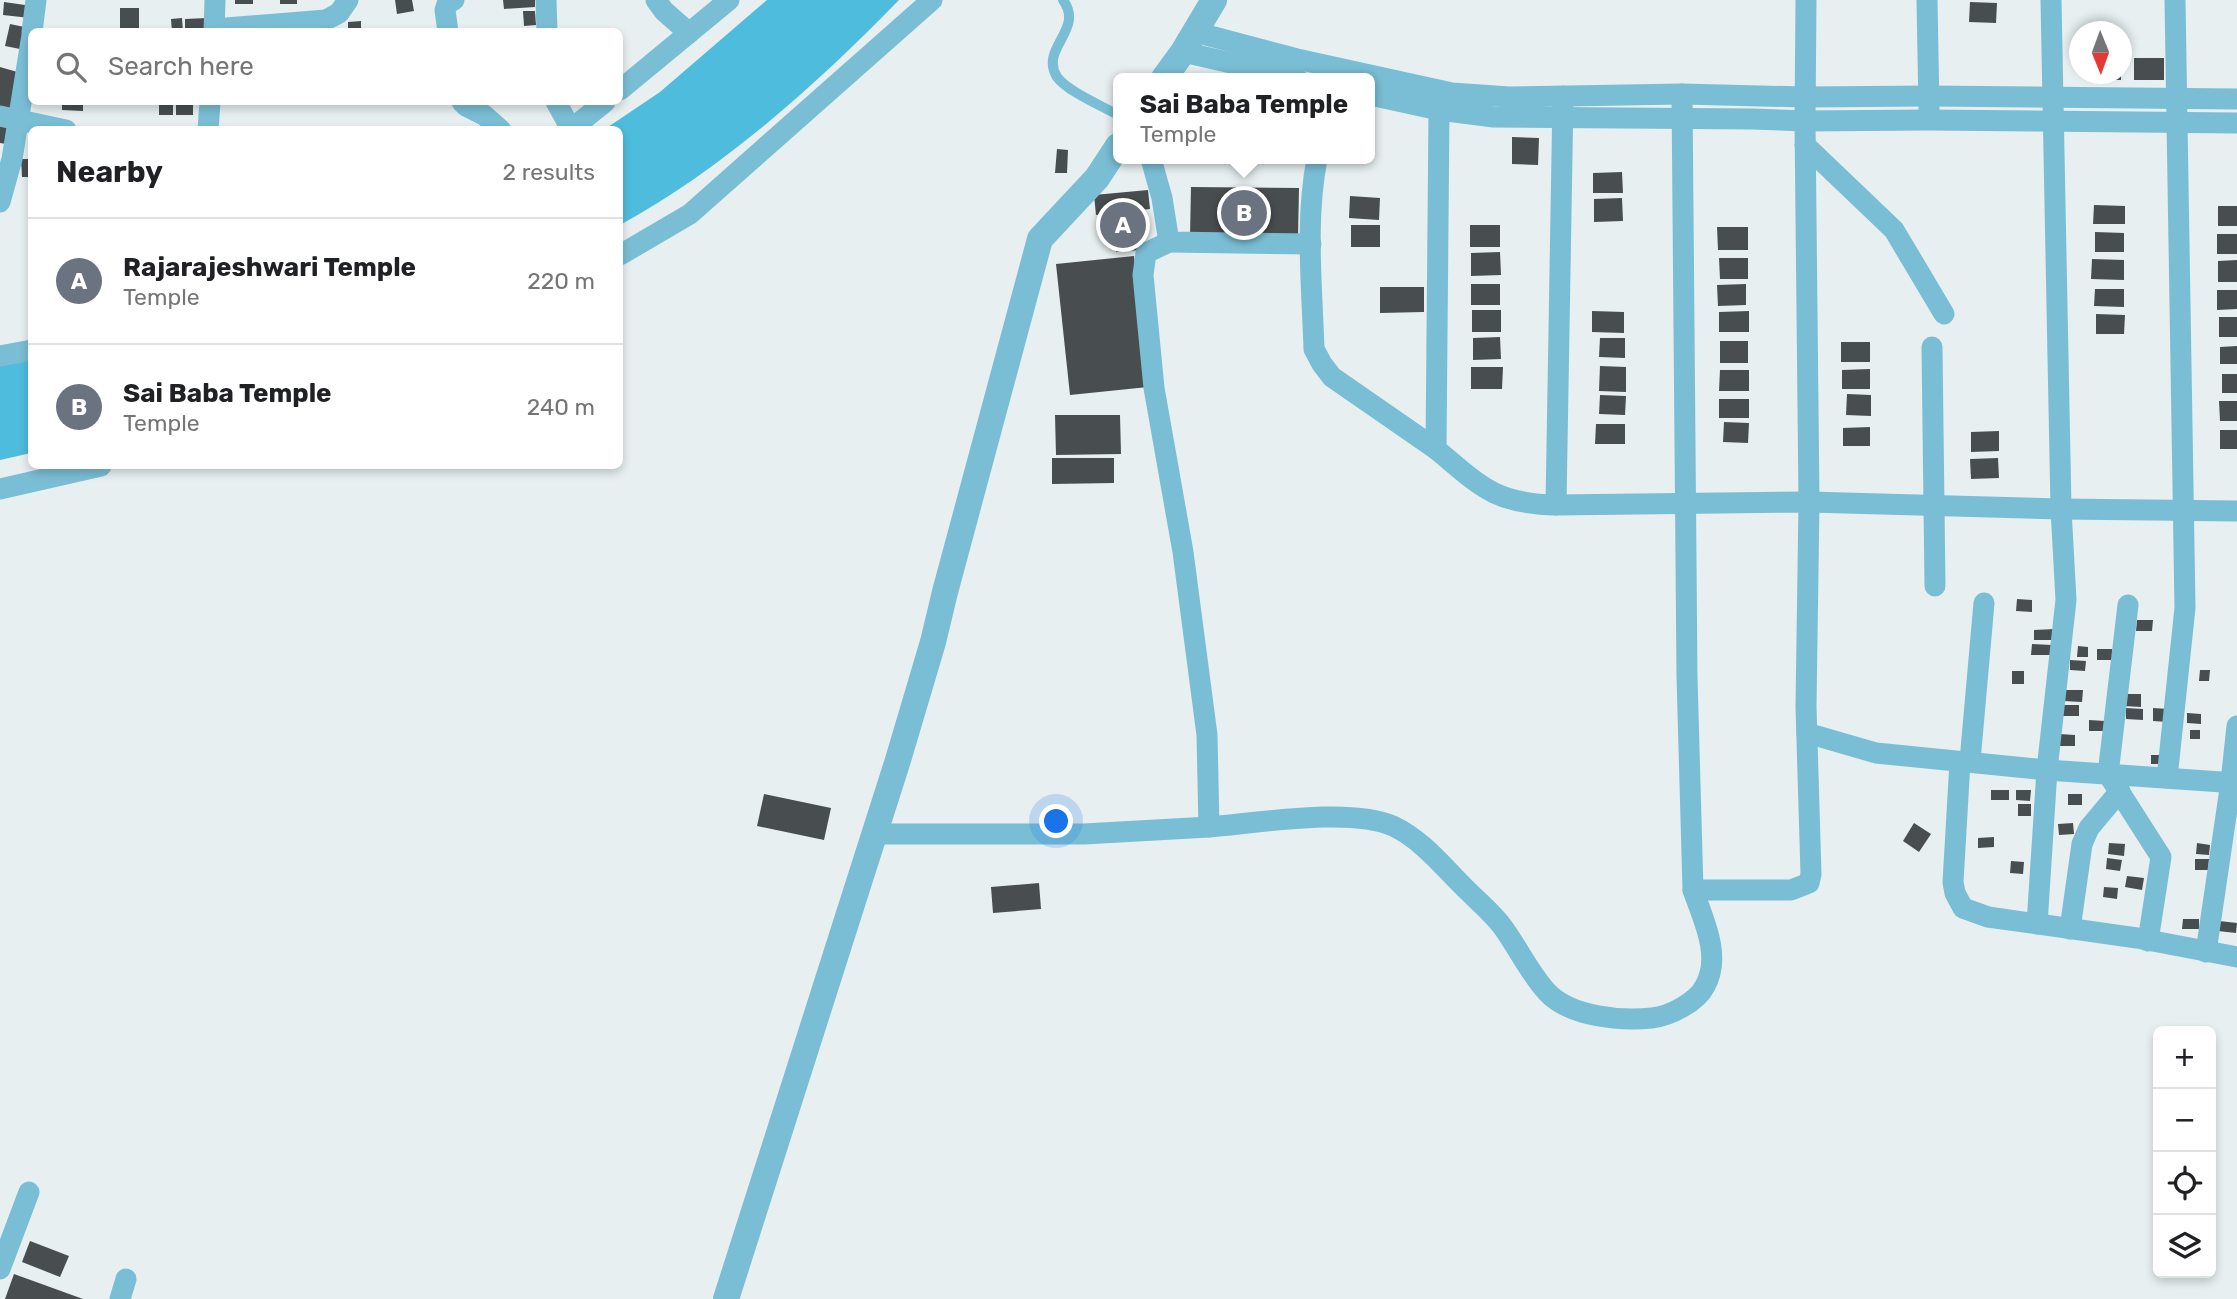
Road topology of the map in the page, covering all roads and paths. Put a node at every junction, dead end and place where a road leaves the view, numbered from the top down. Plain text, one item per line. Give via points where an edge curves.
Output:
1 (36, 0) edge
2 (215, 0) edge
3 (348, 0) edge
4 (454, 0) edge
5 (545, 0) edge
6 (656, 0) edge
7 (729, 0) edge
8 (932, 0) edge
9 (1063, 0) edge
10 (1214, 0) edge
11 (1806, 0) edge
12 (1927, 0) edge
13 (2052, 0) edge
14 (2175, 0) edge
15 (33, 28) edge
16 (214, 28) edge
17 (236, 28) edge
18 (448, 28) edge
19 (547, 28) edge
20 (689, 33) junction
21 (1189, 42) junction
22 (28, 48) edge
23 (1167, 73) edge
24 (1282, 73) edge
25 (1335, 73) edge
26 (1375, 84) edge
27 (623, 88) edge
28 (1682, 94) junction
29 (1375, 95) edge
30 (1563, 96) junction
31 (1929, 96) junction
32 (1805, 97) junction
33 (2054, 97) junction
34 (2177, 98) junction
35 (2237, 99) edge
36 (1440, 101) junction
37 (210, 105) edge
38 (465, 105) edge
39 (558, 105) edge
40 (601, 105) edge
41 (1113, 112) edge
42 (10, 118) edge
43 (1562, 119) junction
44 (1682, 119) junction
45 (1928, 120) junction
46 (1804, 121) junction
47 (2053, 121) junction
48 (2176, 122) junction
49 (2237, 122) edge
50 (47, 126) edge
51 (208, 126) edge
52 (496, 126) edge
53 (569, 126) edge
54 (575, 126) edge
55 (1805, 145) junction
56 (1113, 154) edge
57 (1152, 164) edge
58 (1317, 164) edge
59 (0, 202) edge
60 (1169, 242) junction
61 (1311, 244) junction
62 (623, 253) edge
63 (1944, 314) dead end
64 (1932, 347) dead end
65 (28, 350) edge
66 (0, 356) edge
67 (1436, 449) junction
68 (87, 469) edge
69 (0, 489) edge
70 (1809, 502) junction
71 (1686, 503) junction
72 (1935, 504) junction
73 (1556, 505) junction
74 (2062, 509) junction
75 (2182, 510) junction
76 (2237, 511) edge
77 (1935, 586) dead end
78 (1984, 603) dead end
79 (2127, 605) dead end
80 (2237, 726) edge
81 (1807, 733) junction
82 (1965, 761) junction
83 (2047, 770) junction
84 (2167, 778) junction
85 (2234, 782) edge
86 (2114, 783) junction
87 (1209, 827) junction
88 (875, 834) junction
89 (1693, 890) junction
90 (2037, 924) junction
91 (2070, 929) junction
92 (2148, 941) junction
93 (2206, 952) junction
94 (2237, 957) edge
95 (29, 1192) dead end
96 (0, 1269) edge
97 (726, 1299) edge

1 - 15 street
2 - 16 street
3 - 17 street via 339,13 326,20
4 - 18 street via 447,4
5 - 19 street
6 - 20 street
7 - 20 street
8 - 62 street via 690,214
9 - 41 lane via 1069,25 1053,55 1058,78
10 - 21 street
11 - 32 street
12 - 31 street
13 - 33 street
14 - 34 street
20 - 27 street
21 - 23 street
21 - 24 street
21 - 25 street
22 - 42 street
26 - 36 street
28 - 30 street
28 - 32 street
28 - 44 street
29 - 36 street
30 - 36 street
30 - 43 street
31 - 32 street
31 - 33 street
31 - 45 street
32 - 46 street
33 - 34 street
33 - 47 street
34 - 35 street
34 - 48 street
36 - 43 street via 1494,117
36 - 67 street
37 - 51 street
38 - 52 street
39 - 53 street
40 - 54 street
42 - 50 street
42 - 59 street via 12,159
43 - 44 street
43 - 73 street
44 - 46 street
44 - 71 street
45 - 46 street
45 - 47 street
46 - 55 street
47 - 48 street
47 - 74 street
48 - 49 street
48 - 75 street
55 - 63 street via 1894,230
55 - 70 street
56 - 88 street via 1097,178 1040,239 933,642
57 - 60 street
58 - 61 street
60 - 61 street
60 - 87 street via 1146,253 1143,275 1154,388 1183,552 1207,735
61 - 67 street via 1314,349 1322,364 1332,377
64 - 72 street
65 - 66 street
67 - 73 street via 1488,491 1516,502
68 - 69 street
70 - 71 street
70 - 72 street
70 - 81 street
71 - 73 street
71 - 89 street
72 - 74 street
72 - 77 street
74 - 75 street
74 - 83 street via 2066,600
75 - 76 street
75 - 84 street via 2185,608
78 - 82 street
79 - 86 street
80 - 85 street
81 - 82 street via 1876,753
81 - 89 street via 1809,883 1791,890
82 - 83 street
82 - 90 street via 1954,842 1955,893 1963,908
83 - 86 street
83 - 90 street
84 - 85 street
84 - 86 street
85 - 93 street
86 - 91 street via 2082,844
86 - 92 street via 2161,857
87 - 88 street via 1084,834
87 - 89 street via 1334,817 1389,824 1409,834 1500,923 1548,993 1590,1016 1659,1017 1702,993 1711,976 1711,943
88 - 97 street
90 - 91 street
91 - 92 street
92 - 93 street
93 - 94 street
95 - 96 street

